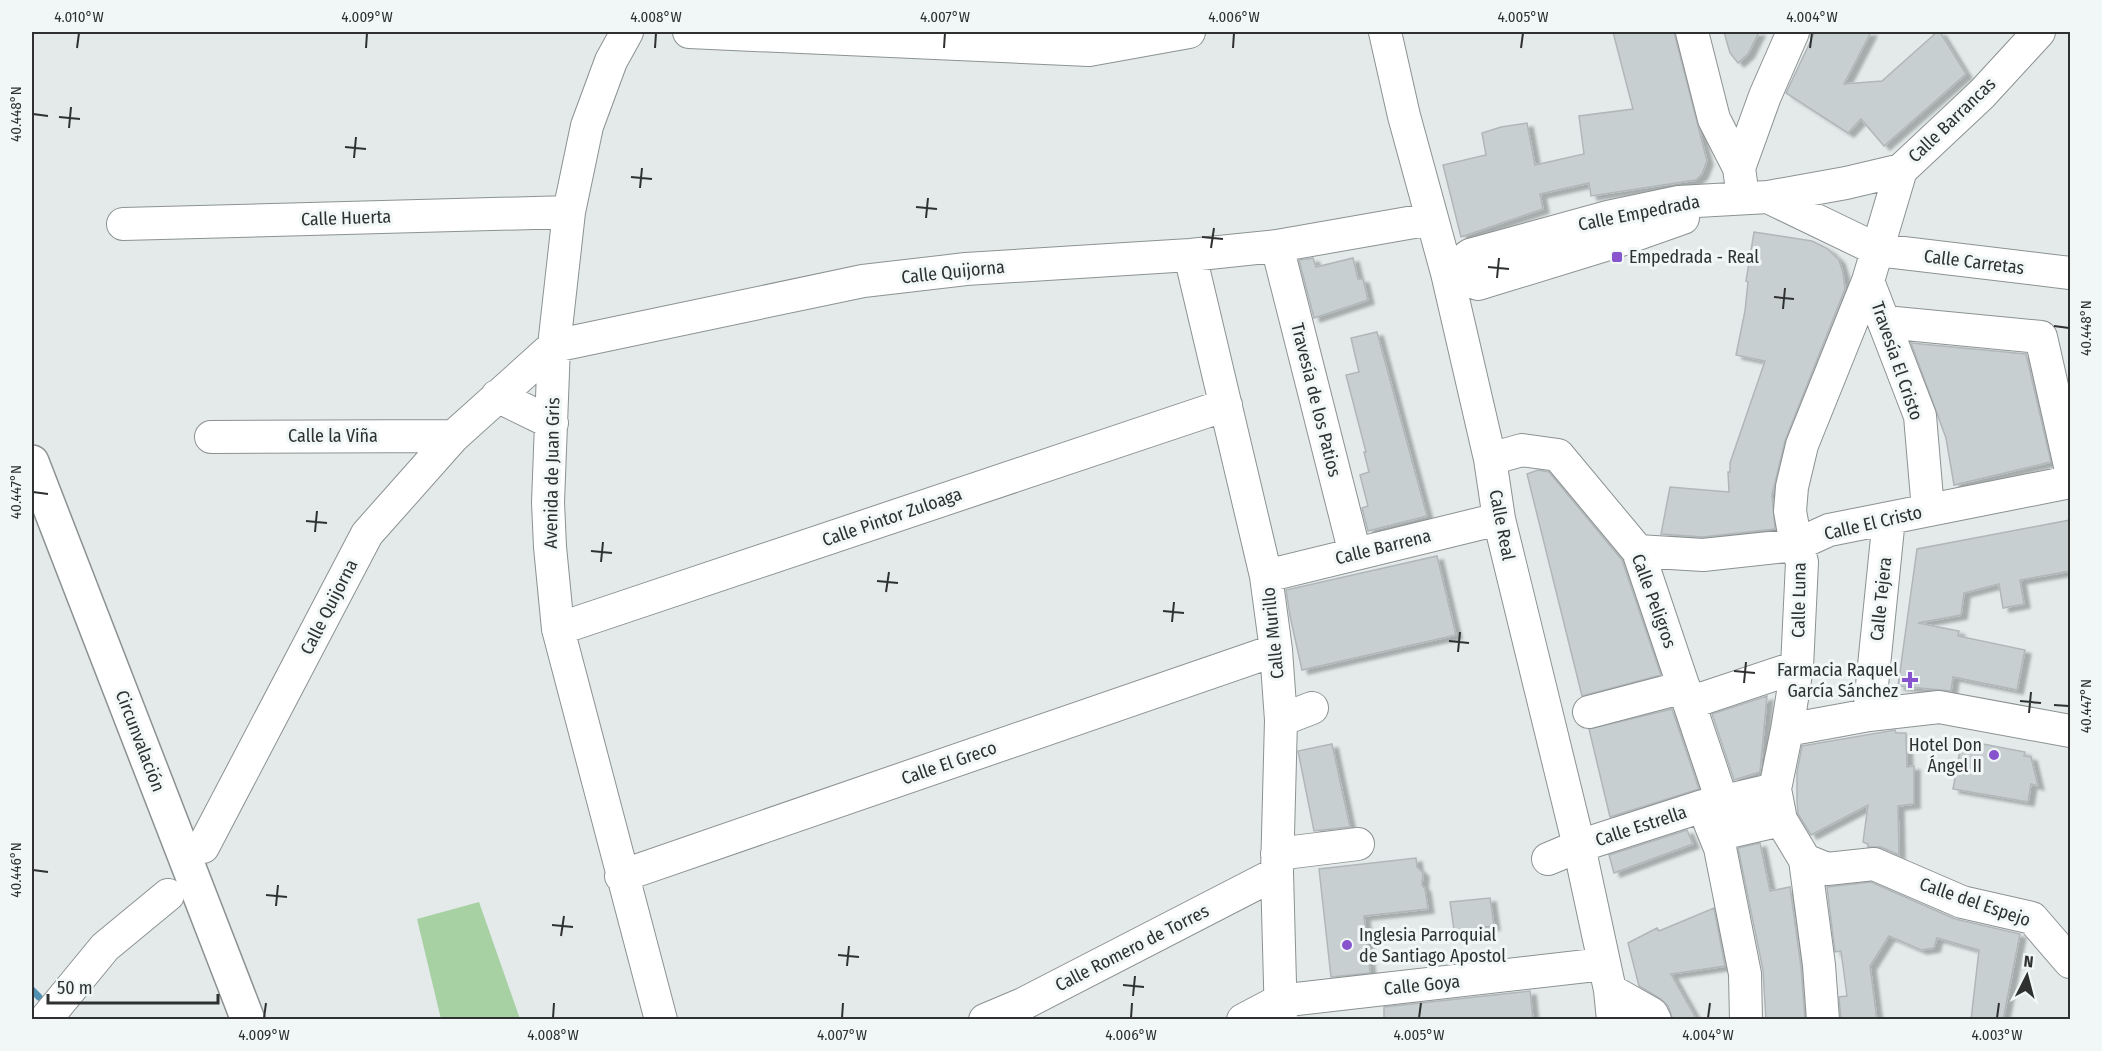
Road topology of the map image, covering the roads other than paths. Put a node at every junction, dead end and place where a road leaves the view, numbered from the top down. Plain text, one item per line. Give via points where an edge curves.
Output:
1 (627, 32) edge
2 (689, 32) edge
3 (1189, 32) edge
4 (1385, 32) edge
5 (1692, 32) edge
6 (1793, 32) edge
7 (2039, 32) edge
8 (911, 37) edge
9 (1765, 96) junction
10 (1714, 119) junction
11 (1901, 170) junction
12 (1750, 187) junction
13 (569, 212) junction
14 (1431, 219) junction
15 (123, 224) dead end
16 (1277, 246) junction
17 (1878, 250) junction
18 (1190, 255) junction
19 (1447, 273) junction
20 (2070, 273) edge
21 (1868, 281) junction
22 (1885, 322) junction
23 (554, 346) junction
24 (497, 396) junction
25 (1226, 405) junction
26 (552, 423) junction
27 (454, 436) junction
28 (212, 437) dead end
29 (1490, 459) junction
30 (32, 462) edge
31 (2070, 466) edge
32 (2070, 482) edge
33 (1928, 510) junction
34 (1889, 518) junction
35 (1499, 519) junction
36 (1796, 545) junction
37 (1638, 551) junction
38 (1355, 554) junction
39 (1266, 576) junction
40 (558, 629) junction
41 (1276, 650) junction
42 (1797, 667) junction
43 (1687, 695) junction
44 (1312, 708) dead end
45 (1589, 712) dead end
46 (1869, 715) junction
47 (1281, 720) junction
48 (1787, 730) junction
49 (2070, 731) edge
50 (1775, 789) junction
51 (1712, 803) junction
52 (1781, 820) junction
53 (1716, 835) junction
54 (1358, 844) dead end
55 (1579, 846) junction
56 (203, 847) dead end
57 (1548, 859) dead end
58 (1805, 860) junction
59 (1277, 864) junction
60 (621, 876) junction
61 (168, 895) dead end
62 (2070, 962) edge
63 (1609, 991) edge
64 (1280, 1010) edge
65 (45, 1020) edge
66 (248, 1020) edge
67 (661, 1020) edge
68 (985, 1020) edge
69 (1243, 1020) edge
70 (1655, 1020) edge
71 (1746, 1020) edge
72 (1823, 1020) edge

1 - 13 street, Avenida de Juan Gris via 611,61 587,126
2 - 8 street
3 - 8 street via 1089,50
4 - 14 street, Calle Real
5 - 10 street
6 - 9 street
7 - 11 street, Calle Barrancas via 1982,94
9 - 10 street via 1737,112
9 - 12 street
10 - 12 street
11 - 12 street, Calle Barrancas via 1846,183
11 - 17 street
12 - 17 street
12 - 19 street, Calle Empedrada via 1560,229 1470,255
13 - 15 street, Calle Huerta
13 - 23 street, Avenida de Juan Gris
14 - 16 street, Calle Quijorna
14 - 19 street, Calle Real
16 - 18 street, Calle Quijorna
16 - 38 street, Travesía de los Patios
17 - 20 street, Calle Carretas
17 - 21 street, Travesía El Cristo
18 - 23 street, Calle Quijorna via 966,269 863,282
18 - 25 street, Calle Murillo
19 - 29 street, Calle Real
21 - 22 street, Travesía El Cristo
21 - 36 street, Calle Luna via 1802,445 1791,503
22 - 31 street via 2041,337
22 - 33 street, Travesía El Cristo via 1920,416
23 - 24 street, Calle Quijorna
23 - 26 street, Avenida de Juan Gris
24 - 26 street
24 - 27 street, Calle Quijorna
25 - 39 street, Calle Murillo
25 - 40 street, Calle Pintor Zuloaga
26 - 40 street, Avenida de Juan Gris via 548,502
27 - 28 street, Calle la Viña
27 - 56 street, Calle Quijorna via 367,534
29 - 35 street, Calle Real
29 - 37 street, Calle Peligros via 1522,450 1558,455
30 - 66 highway, Circunvalación
32 - 33 street, Calle El Cristo
33 - 34 street, Calle El Cristo
34 - 36 street, Calle El Cristo via 1829,530
34 - 46 street, Calle Tejera
35 - 38 street, Calle Barrena
35 - 55 street, Calle Real
36 - 37 street, Calle El Cristo via 1703,555
36 - 42 street, Calle Luna via 1802,562
37 - 43 street, Calle Peligros
38 - 39 street, Calle Barrena
39 - 41 street, Calle Murillo
40 - 60 street, Avenida de Juan Gris
41 - 47 street, Calle Murillo
41 - 60 street, Calle El Greco
42 - 43 street
42 - 48 street, Calle Luna
43 - 45 street
43 - 51 street, Calle Peligros
44 - 47 street
46 - 48 street
46 - 49 street via 1939,707
47 - 59 street, Calle Murillo
48 - 50 street, Calle Luna
50 - 51 street, Calle Estrella
50 - 52 street
51 - 53 street, Calle Peligros
51 - 55 street, Calle Estrella
52 - 53 street
52 - 58 street
53 - 71 street via 1745,974
54 - 59 street
55 - 57 street, Calle Estrella
55 - 63 street, Calle Real
58 - 62 street, Calle del Espejo via 1827,869 1874,864 1962,902 2032,918
58 - 72 street
59 - 64 street, Calle Murillo
59 - 68 street, Calle Romero de Torres via 1023,1004
60 - 67 street, Avenida de Juan Gris
61 - 65 street via 105,947
63 - 64 street, Calle Goya
63 - 70 street via 1652,1014
64 - 69 street, Calle Goya

